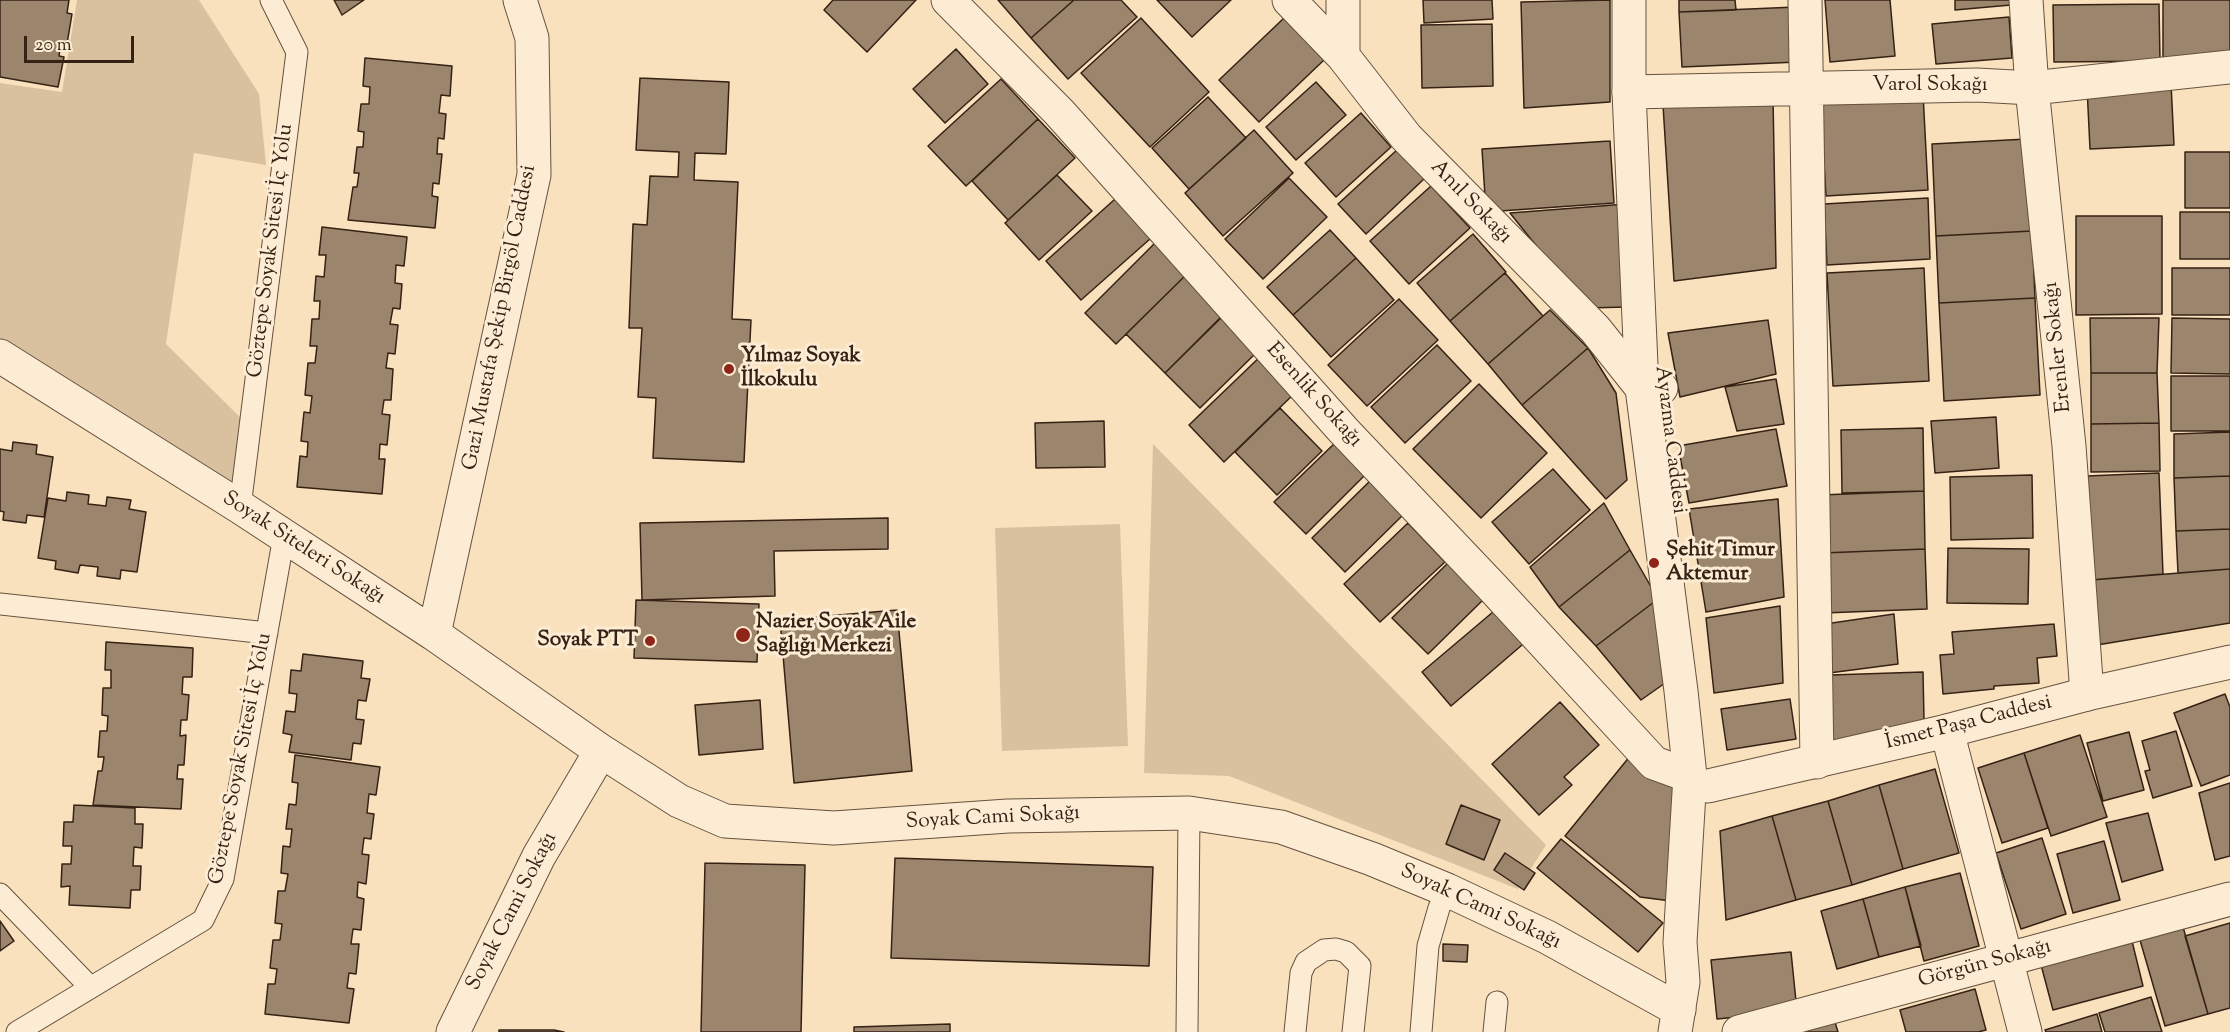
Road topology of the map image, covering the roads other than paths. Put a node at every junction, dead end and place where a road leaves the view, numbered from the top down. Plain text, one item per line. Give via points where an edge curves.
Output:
1 (271, 0) edge
2 (520, 0) edge
3 (948, 0) edge
4 (1289, 0) edge
5 (1343, 0) edge
6 (1629, 0) edge
7 (1647, 0) edge
8 (1805, 0) edge
9 (2026, 0) edge
10 (1343, 56) junction
11 (2230, 67) edge
12 (1806, 87) junction
13 (2032, 88) junction
14 (1639, 91) junction
15 (0, 356) edge
16 (1651, 388) junction
17 (240, 507) junction
18 (284, 536) junction
19 (0, 604) edge
20 (267, 633) junction
21 (434, 634) junction
22 (2230, 662) edge
23 (2087, 694) junction
24 (1947, 731) junction
25 (601, 752) junction
26 (1817, 762) junction
27 (1699, 781) junction
28 (1189, 813) junction
29 (1447, 890) junction
30 (0, 894) edge
31 (2230, 899) edge
32 (2006, 960) junction
33 (90, 987) junction
34 (1497, 1002) dead end
35 (1679, 1008) edge
36 (17, 1032) edge
37 (453, 1032) edge
38 (1186, 1032) edge
39 (1295, 1032) edge
40 (1353, 1032) edge
41 (1421, 1032) edge
42 (1494, 1032) edge
43 (1739, 1032) edge
44 (2025, 1032) edge

1 - 17 lane, Göztepe Soyak Sitesi İç Yolu via 297,52
2 - 21 street, Gazi Mustafa Şekip Birgöl Caddesi via 532,38 534,175
3 - 27 street, Esenlik Sokağı via 1059,112 1344,431 1654,763
4 - 10 street, Anıl Sokağı
5 - 10 street
6 - 14 street, Ayazma Caddesi
7 - 14 street, Ayazma Caddesi
8 - 12 street
9 - 13 street, Erenler Sokağı
10 - 16 street, Anıl Sokağı via 1406,137
11 - 13 street, Varol Sokağı
12 - 13 street, Varol Sokağı
12 - 14 street, Varol Sokağı
12 - 26 street
13 - 23 street, Erenler Sokağı via 2069,446
14 - 16 street, Ayazma Caddesi via 1656,309
15 - 17 street, Soyak Siteleri Sokağı
16 - 27 street, Ayazma Caddesi via 1705,716
17 - 18 street, Soyak Siteleri Sokağı
18 - 20 lane, Göztepe Soyak Sitesi İç Yolu
18 - 21 street, Soyak Siteleri Sokağı
19 - 20 lane
20 - 33 lane, Göztepe Soyak Sitesi İç Yolu via 223,879 208,910 203,920
21 - 25 street, Soyak Siteleri Sokağı
22 - 23 street, İsmet Paşa Caddesi
23 - 24 street, İsmet Paşa Caddesi
24 - 26 street, İsmet Paşa Caddesi
24 - 32 street
25 - 28 street, Soyak Cami Sokağı via 679,801 725,821 834,828 1008,816
25 - 37 street, Soyak Cami Sokağı via 539,856
26 - 27 street, İsmet Paşa Caddesi
27 - 35 street, Ayazma Caddesi via 1701,951
28 - 29 street, Soyak Cami Sokağı via 1281,827
28 - 38 lane
29 - 35 street, Soyak Cami Sokağı via 1548,937
29 - 41 lane via 1428,946
30 - 33 lane
31 - 32 street, Görgün Sokağı
32 - 43 street, Görgün Sokağı
32 - 44 street
33 - 36 lane, Göztepe Soyak Sitesi İç Yolu
34 - 42 lane
39 - 40 lane via 1301,973 1306,962 1324,950 1336,949 1346,952 1360,966

